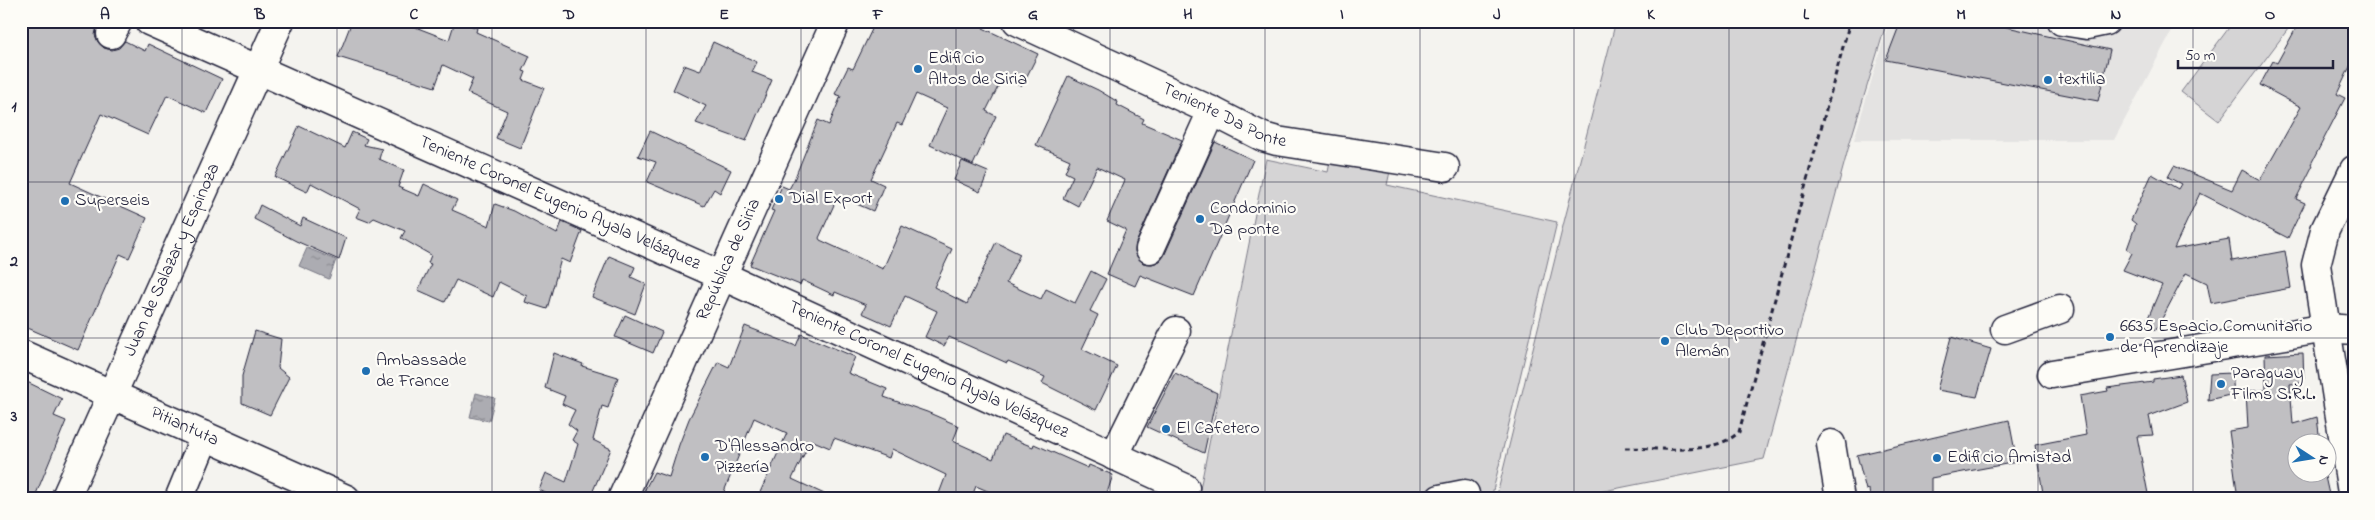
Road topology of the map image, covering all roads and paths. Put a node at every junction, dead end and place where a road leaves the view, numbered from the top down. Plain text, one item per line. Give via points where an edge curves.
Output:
1 (149, 21) edge
2 (280, 21) edge
3 (836, 21) edge
4 (1017, 21) edge
5 (1850, 21) edge
6 (2062, 21) edge
7 (2106, 21) edge
8 (259, 69) junction
9 (1212, 111) junction
10 (1445, 167) dead end
11 (2354, 170) edge
12 (1150, 248) dead end
13 (722, 276) junction
14 (2060, 310) dead end
15 (2005, 329) dead end
16 (2340, 329) edge
17 (1176, 331) dead end
18 (21, 354) edge
19 (2052, 374) dead end
20 (112, 395) junction
21 (205, 436) junction
22 (1831, 444) dead end
23 (1624, 448) dead end
24 (1114, 456) junction
25 (1185, 488) dead end
26 (65, 499) edge
27 (179, 499) edge
28 (346, 499) edge
29 (622, 499) edge
30 (1840, 499) edge
31 (2353, 499) edge

1 - 8 street, Teniente Coronel Eugenio Ayala Velázquez
2 - 8 street, Juan de Salazar y Espinoza
3 - 13 street, República de Siria
4 - 9 street, Teniente Da Ponte
5 - 23 path via 1739,432 1730,441 1697,448
6 - 7 street via 2087,25
8 - 13 street, Teniente Coronel Eugenio Ayala Velázquez
8 - 20 street, Juan de Salazar y Espinoza
9 - 10 street, Teniente Da Ponte via 1277,141
9 - 12 street
11 - 16 street via 2325,230 2316,265
13 - 24 street, Teniente Coronel Eugenio Ayala Velázquez
13 - 29 street, República de Siria
14 - 15 street
16 - 19 street
16 - 31 street
17 - 24 street
18 - 20 street, Pitiantuta
20 - 21 street, Pitiantuta
20 - 26 street, Juan de Salazar y Espinoza
21 - 27 street
21 - 28 street, Pitiantuta
22 - 30 street
24 - 25 street, Teniente Coronel Eugenio Ayala Velázquez

